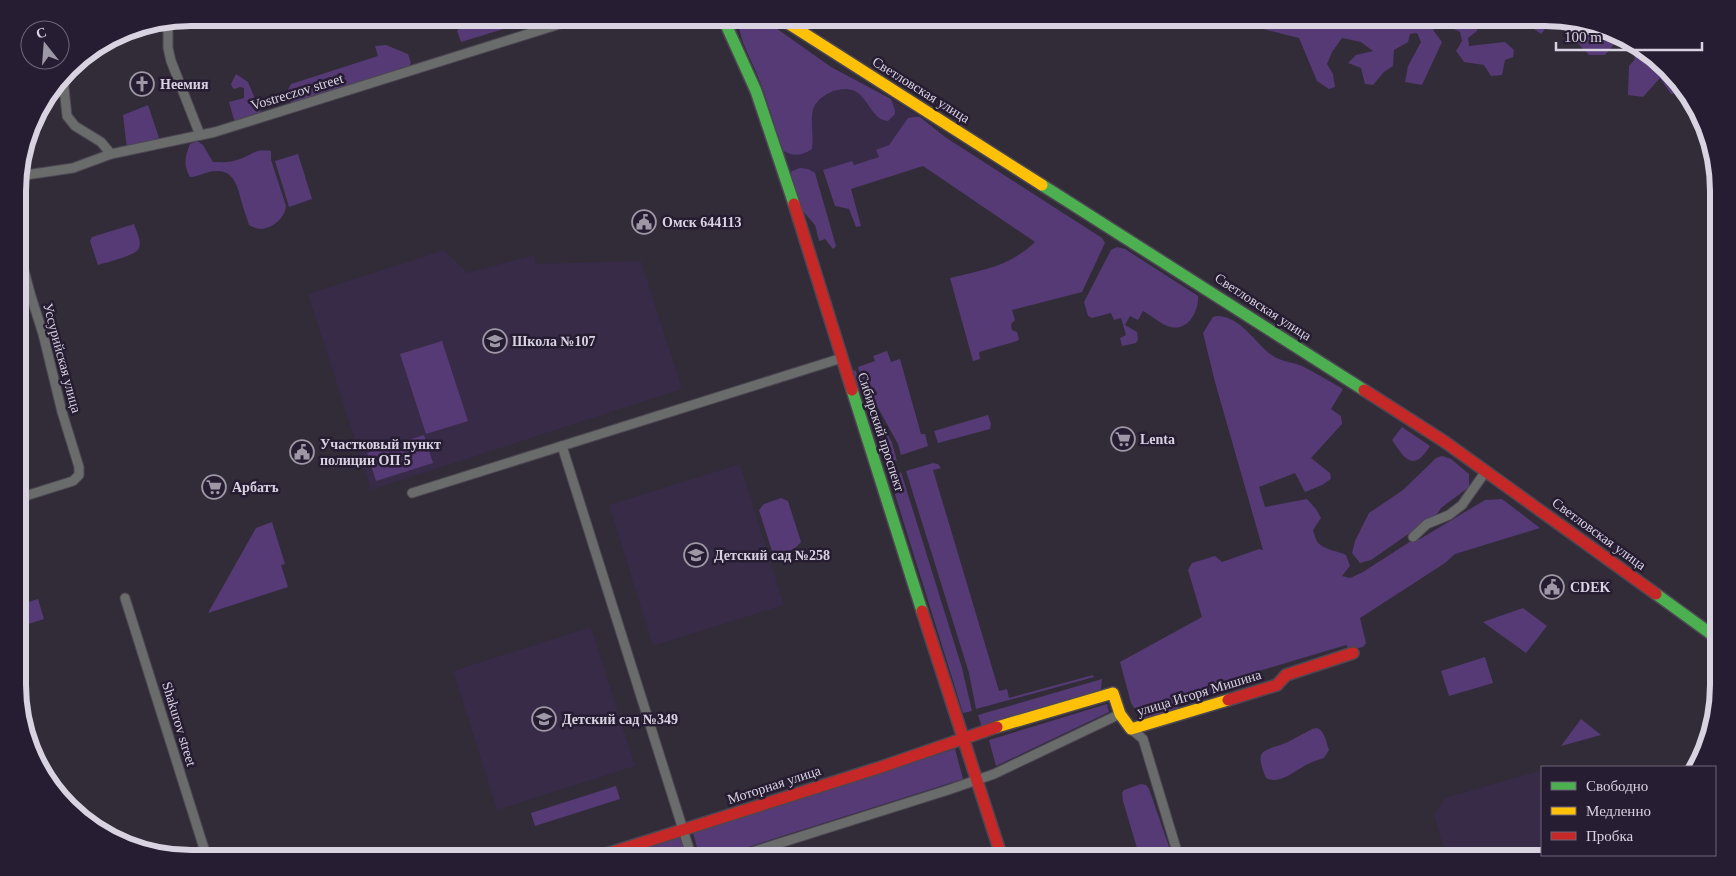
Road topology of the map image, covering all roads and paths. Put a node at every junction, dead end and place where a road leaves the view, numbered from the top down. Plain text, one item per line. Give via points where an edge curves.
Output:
1 (551, 27) edge
2 (728, 27) edge
3 (793, 27) edge
4 (168, 28) edge
5 (64, 87) edge
6 (200, 135) junction
7 (111, 154) junction
8 (28, 175) edge
9 (27, 281) edge
10 (27, 293) edge
11 (30, 293) junction
12 (842, 358) junction
13 (562, 446) junction
14 (1486, 471) junction
15 (412, 493) dead end
16 (26, 496) edge
17 (1414, 537) dead end
18 (125, 598) dead end
19 (1710, 633) edge
20 (1354, 653) dead end
21 (1120, 714) junction
22 (1132, 729) junction
23 (963, 738) junction
24 (976, 780) junction
25 (682, 830) junction
26 (999, 849) edge
27 (1176, 849) edge
28 (204, 850) edge
29 (620, 850) edge
30 (689, 850) edge
31 (759, 850) edge

1 - 6 street, Vostreczov street
2 - 12 street, Сибирский проспект via 756,91
3 - 14 street, Светловская улица
4 - 6 street via 171,61
5 - 7 street via 65,110 70,120
6 - 7 street, Vostreczov street
7 - 8 street, Vostreczov street via 73,168
9 - 11 street, Уссурийская улица
10 - 11 street
11 - 16 street, Уссурийская улица via 44,334 79,475 72,481
12 - 13 street
12 - 23 street, Сибирский проспект
13 - 15 street
13 - 25 street
14 - 17 street via 1462,505 1449,515 1427,524
14 - 19 street, Светловская улица
18 - 28 street, Shakurov street
20 - 22 street, улица Игоря Мишина via 1286,675 1277,685
21 - 22 street, улица Игоря Мишина
21 - 23 street, Моторная улица via 1113,693
21 - 24 street, улица Игоря Мишина
22 - 27 street via 1143,739
23 - 24 street, Сибирский проспект
23 - 25 street, Моторная улица
24 - 26 street, Сибирский проспект
24 - 31 street
25 - 29 street, Моторная улица
25 - 30 street

